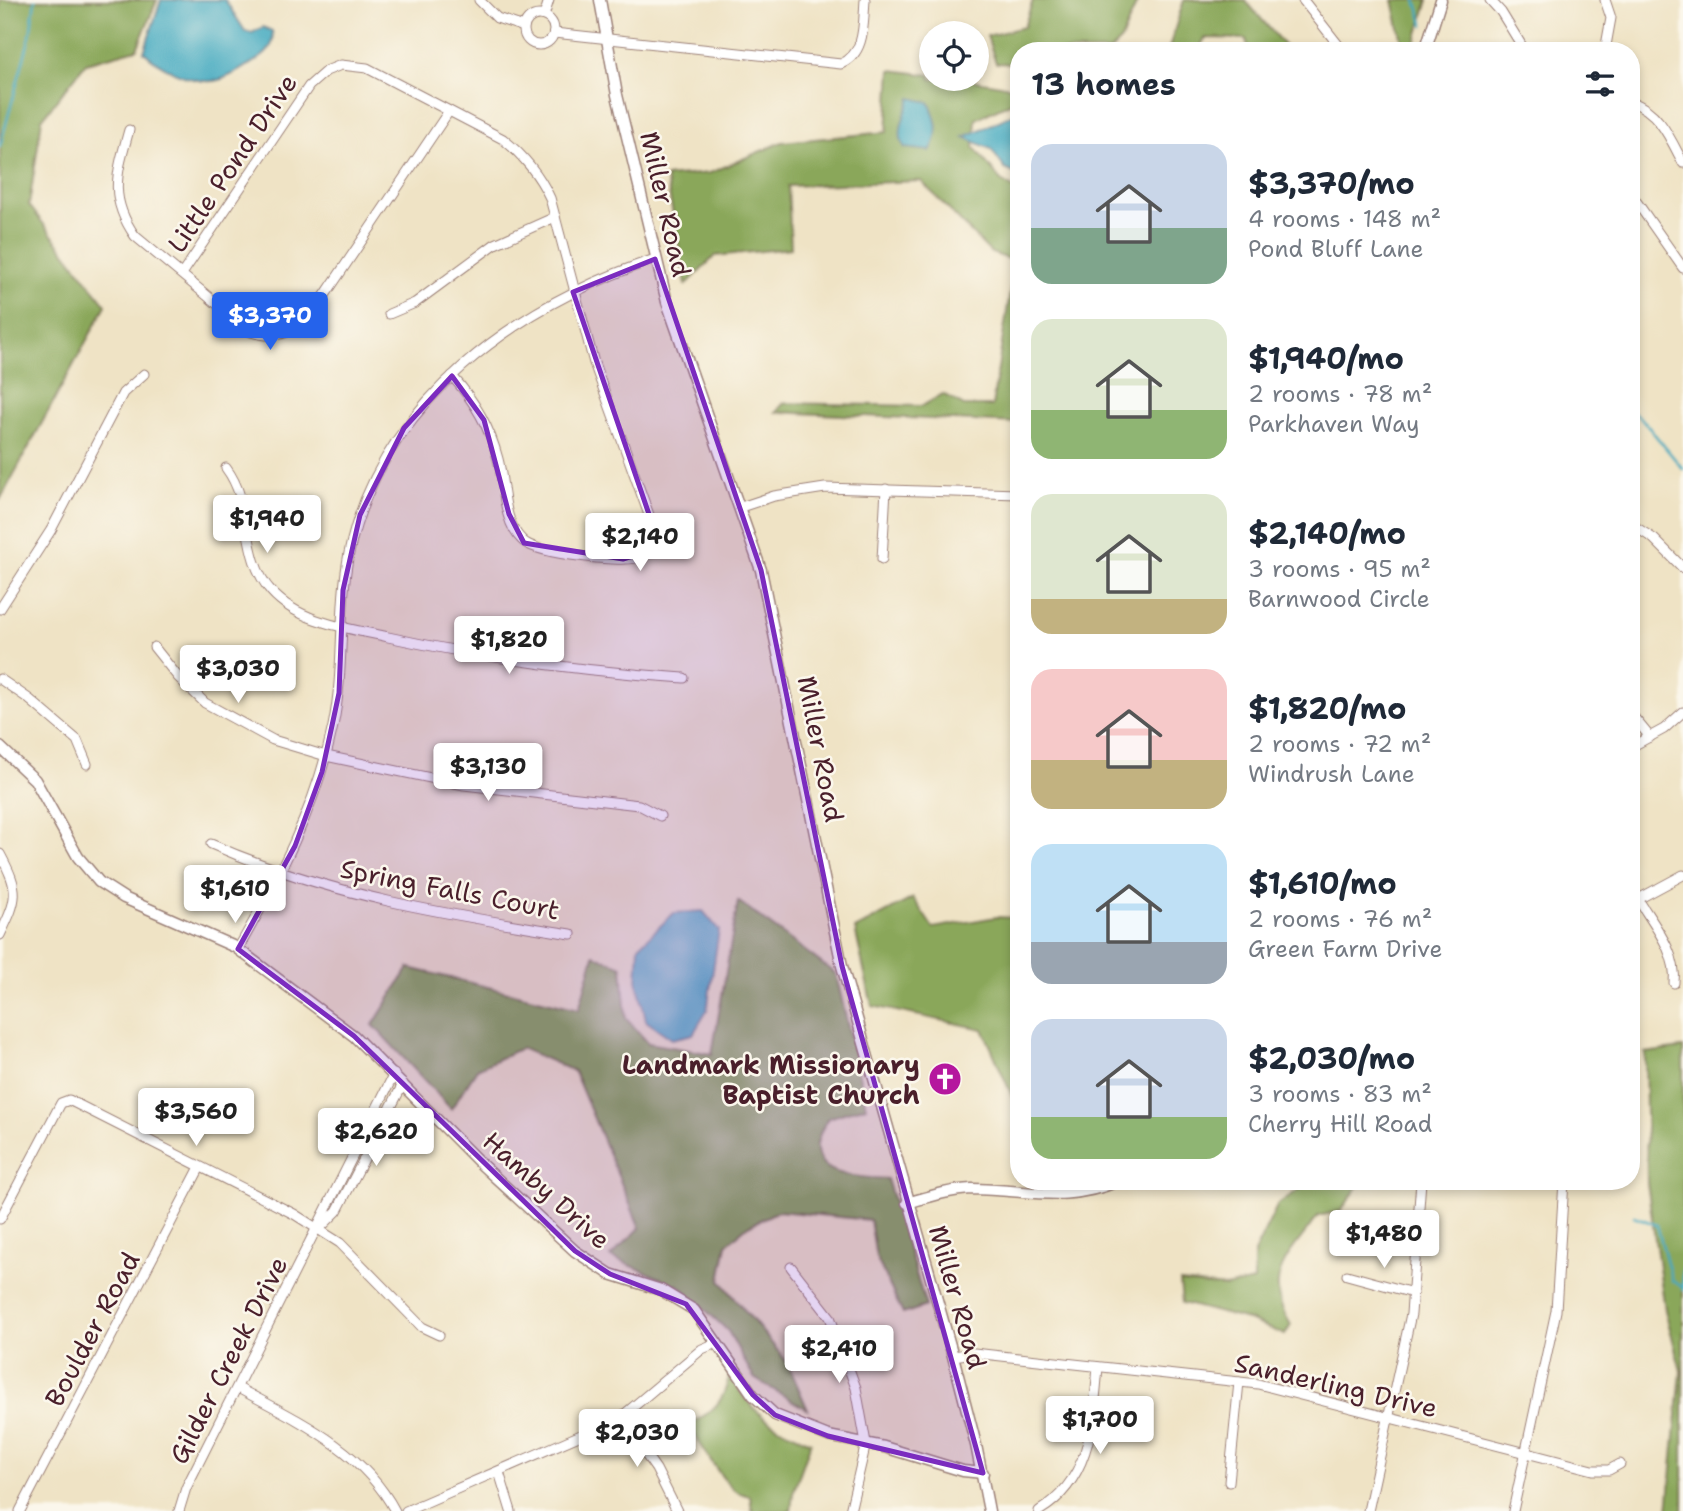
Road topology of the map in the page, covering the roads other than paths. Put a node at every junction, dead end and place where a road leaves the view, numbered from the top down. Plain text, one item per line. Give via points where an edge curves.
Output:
1 (479, 0) edge
2 (549, 0) edge
3 (600, 0) edge
4 (865, 0) edge
5 (1303, 0) edge
6 (1441, 0) edge
7 (1490, 0) edge
8 (1605, 0) edge
9 (544, 16) junction
10 (524, 27) junction
11 (554, 33) junction
12 (606, 37) junction
13 (1336, 42) edge
14 (1428, 42) edge
15 (1519, 42) edge
16 (1607, 42) edge
17 (1640, 107) edge
18 (449, 111) junction
19 (129, 130) dead end
20 (1683, 163) edge
21 (1640, 207) edge
22 (555, 217) junction
23 (655, 259) junction
24 (1683, 268) edge
25 (182, 274) junction
26 (573, 292) junction
27 (389, 314) dead end
28 (144, 374) dead end
29 (452, 376) junction
30 (226, 468) dead end
31 (886, 489) junction
32 (1010, 494) edge
33 (741, 507) junction
34 (1640, 530) edge
35 (882, 559) dead end
36 (1683, 566) edge
37 (0, 609) edge
38 (341, 626) junction
39 (154, 647) dead end
40 (684, 678) dead end
41 (0, 679) edge
42 (1683, 712) edge
43 (1640, 725) edge
44 (1650, 737) junction
45 (1640, 742) edge
46 (0, 747) edge
47 (326, 756) junction
48 (87, 764) dead end
49 (660, 817) dead end
50 (211, 845) dead end
51 (0, 854) edge
52 (281, 873) junction
53 (1683, 875) edge
54 (1640, 898) edge
55 (1640, 910) edge
56 (571, 934) dead end
57 (0, 935) edge
58 (238, 949) junction
59 (1674, 984) dead end
60 (394, 1074) junction
61 (403, 1084) junction
62 (200, 1167) junction
63 (1093, 1190) edge
64 (1420, 1190) edge
65 (1563, 1190) edge
66 (907, 1203) junction
67 (0, 1219) edge
68 (318, 1229) junction
69 (791, 1268) dead end
70 (1347, 1275) dead end
71 (1413, 1293) junction
72 (439, 1335) dead end
73 (714, 1344) junction
74 (953, 1356) junction
75 (1098, 1367) junction
76 (1239, 1382) junction
77 (238, 1388) junction
78 (1387, 1417) junction
79 (620, 1419) junction
80 (866, 1443) junction
81 (1525, 1453) junction
82 (1620, 1464) dead end
83 (499, 1472) junction
84 (983, 1474) junction
85 (1229, 1482) dead end
86 (20, 1511) edge
87 (179, 1511) edge
88 (395, 1511) edge
89 (406, 1511) edge
90 (511, 1511) edge
91 (677, 1511) edge
92 (850, 1511) edge
93 (989, 1511) edge
94 (1039, 1511) edge
95 (1368, 1511) edge
96 (1513, 1511) edge

1 - 10 street via 497,18
2 - 9 street
3 - 12 street, Miller Road
4 - 12 street via 860,43 841,64
5 - 13 street
6 - 14 street
7 - 15 street
8 - 16 street via 1611,18
9 - 10 street via 530,18
9 - 11 street
10 - 11 street via 527,40 536,45 549,41
11 - 12 street
12 - 23 street, Miller Road
17 - 20 street via 1664,127
18 - 22 street, Little Pond Drive via 520,153 541,177
18 - 25 street, Little Pond Drive via 367,68 341,65 326,71 309,86
18 - 25 street via 307,322 268,337 251,332
19 - 25 street via 116,184 120,212 135,236
21 - 24 street
22 - 26 street, Little Pond Drive
22 - 27 street via 495,244 415,303
23 - 26 street
23 - 33 street, Miller Road via 686,360
26 - 29 street via 522,318
26 - 29 street, Little Pond Drive via 653,526 655,540 645,556 623,559 548,551 524,543 509,514 499,460 484,420
28 - 37 street via 123,393 51,530
29 - 38 street via 404,428 376,475 350,552
30 - 38 street via 242,494 253,561 261,578 281,602 297,612
31 - 32 street
31 - 33 street via 807,489
31 - 35 street
33 - 66 street, Miller Road via 767,598 842,966
34 - 36 street
38 - 40 street via 551,668
38 - 47 street via 339,693
39 - 47 street via 205,703 273,740
41 - 48 street via 77,740
42 - 44 street
43 - 44 street
44 - 45 street
46 - 58 street, Hamby Drive via 35,780 78,858 99,882 124,898
47 - 49 street via 464,785 639,805
47 - 52 street via 306,821
50 - 52 street, Spring Falls Court
51 - 57 street via 13,878 16,899
52 - 56 street, Spring Falls Court via 454,916
52 - 58 street
53 - 54 street
55 - 59 street via 1671,956
58 - 60 street, Hamby Drive via 354,1036
60 - 61 street, Hamby Drive
60 - 68 street, Gilder Creek Drive
61 - 68 street, Gilder Creek Drive via 337,1211
61 - 73 street, Hamby Drive via 575,1251 610,1274 680,1299 705,1324
62 - 67 street via 65,1100
62 - 68 street
62 - 86 street, Boulder Road
63 - 66 street via 1061,1196 971,1189
64 - 71 street
65 - 81 street via 1556,1311
66 - 74 street, Miller Road
68 - 72 street via 340,1243 422,1327
68 - 77 street, Gilder Creek Drive
69 - 80 street via 819,1299 839,1335 856,1388
70 - 71 street
71 - 78 street
73 - 79 street via 702,1349
73 - 80 street, Hamby Drive via 752,1395 775,1415 828,1436
74 - 75 street, Sanderling Drive via 974,1353
74 - 84 street, Miller Road
75 - 76 street, Sanderling Drive
75 - 94 street via 1082,1464 1068,1488
76 - 78 street, Sanderling Drive
76 - 85 street
77 - 87 street, Gilder Creek Drive
77 - 88 street via 338,1445 388,1497
78 - 81 street, Sanderling Drive
78 - 95 street
79 - 83 street
79 - 91 street via 656,1469
80 - 84 street, Hamby Drive
80 - 92 street
81 - 82 street, Sanderling Drive via 1593,1470
81 - 96 street
83 - 89 street
83 - 90 street
84 - 93 street, Miller Road

